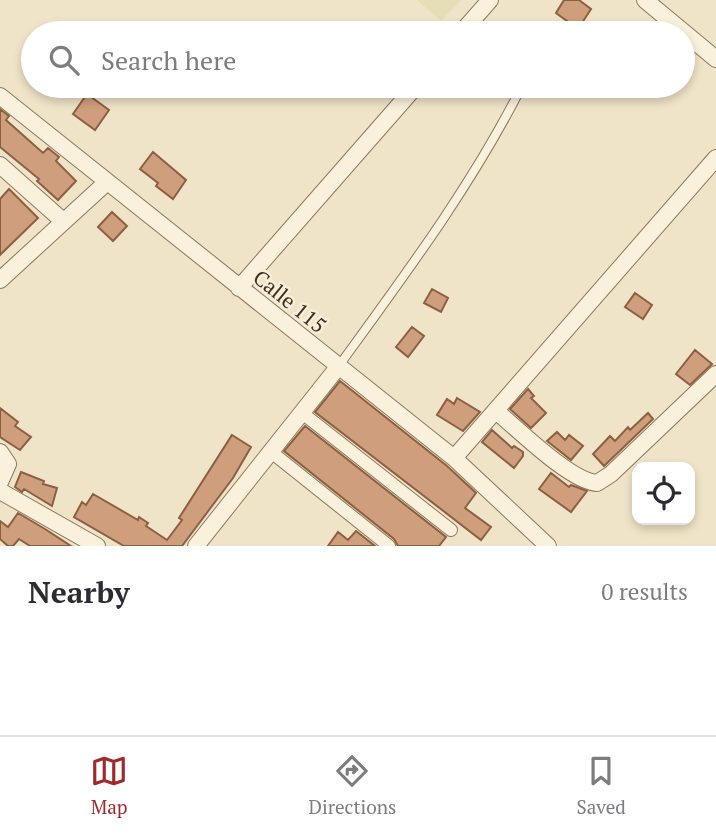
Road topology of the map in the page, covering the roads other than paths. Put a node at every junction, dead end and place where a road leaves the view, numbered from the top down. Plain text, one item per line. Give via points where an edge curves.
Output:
1 (490, 0) edge
2 (645, 0) edge
3 (472, 21) edge
4 (670, 21) edge
5 (695, 42) edge
6 (716, 59) edge
7 (0, 96) edge
8 (405, 98) edge
9 (516, 98) edge
10 (716, 158) edge
11 (2, 171) edge
12 (107, 181) junction
13 (63, 221) junction
14 (0, 280) edge
15 (239, 288) junction
16 (338, 367) junction
17 (716, 374) edge
18 (496, 411) junction
19 (300, 412) junction
20 (270, 451) junction
21 (0, 452) edge
22 (454, 458) junction
23 (0, 482) edge
24 (0, 491) edge
25 (452, 530) dead end
26 (97, 546) edge
27 (196, 546) edge
28 (389, 546) edge
29 (548, 546) edge

1 - 3 street
2 - 4 street
5 - 6 street
7 - 12 street, Calle 115
8 - 15 street
9 - 16 lane via 445,218
10 - 18 street
11 - 13 street
12 - 13 street
12 - 15 street, Calle 115
13 - 14 street
15 - 16 street, Calle 115
16 - 19 street
16 - 22 street, Calle 115
17 - 18 street via 597,483 562,466
18 - 22 street
19 - 20 street
19 - 25 street
20 - 27 street
20 - 28 street
21 - 23 street via 8,464
22 - 29 street, Calle 115
24 - 26 street

